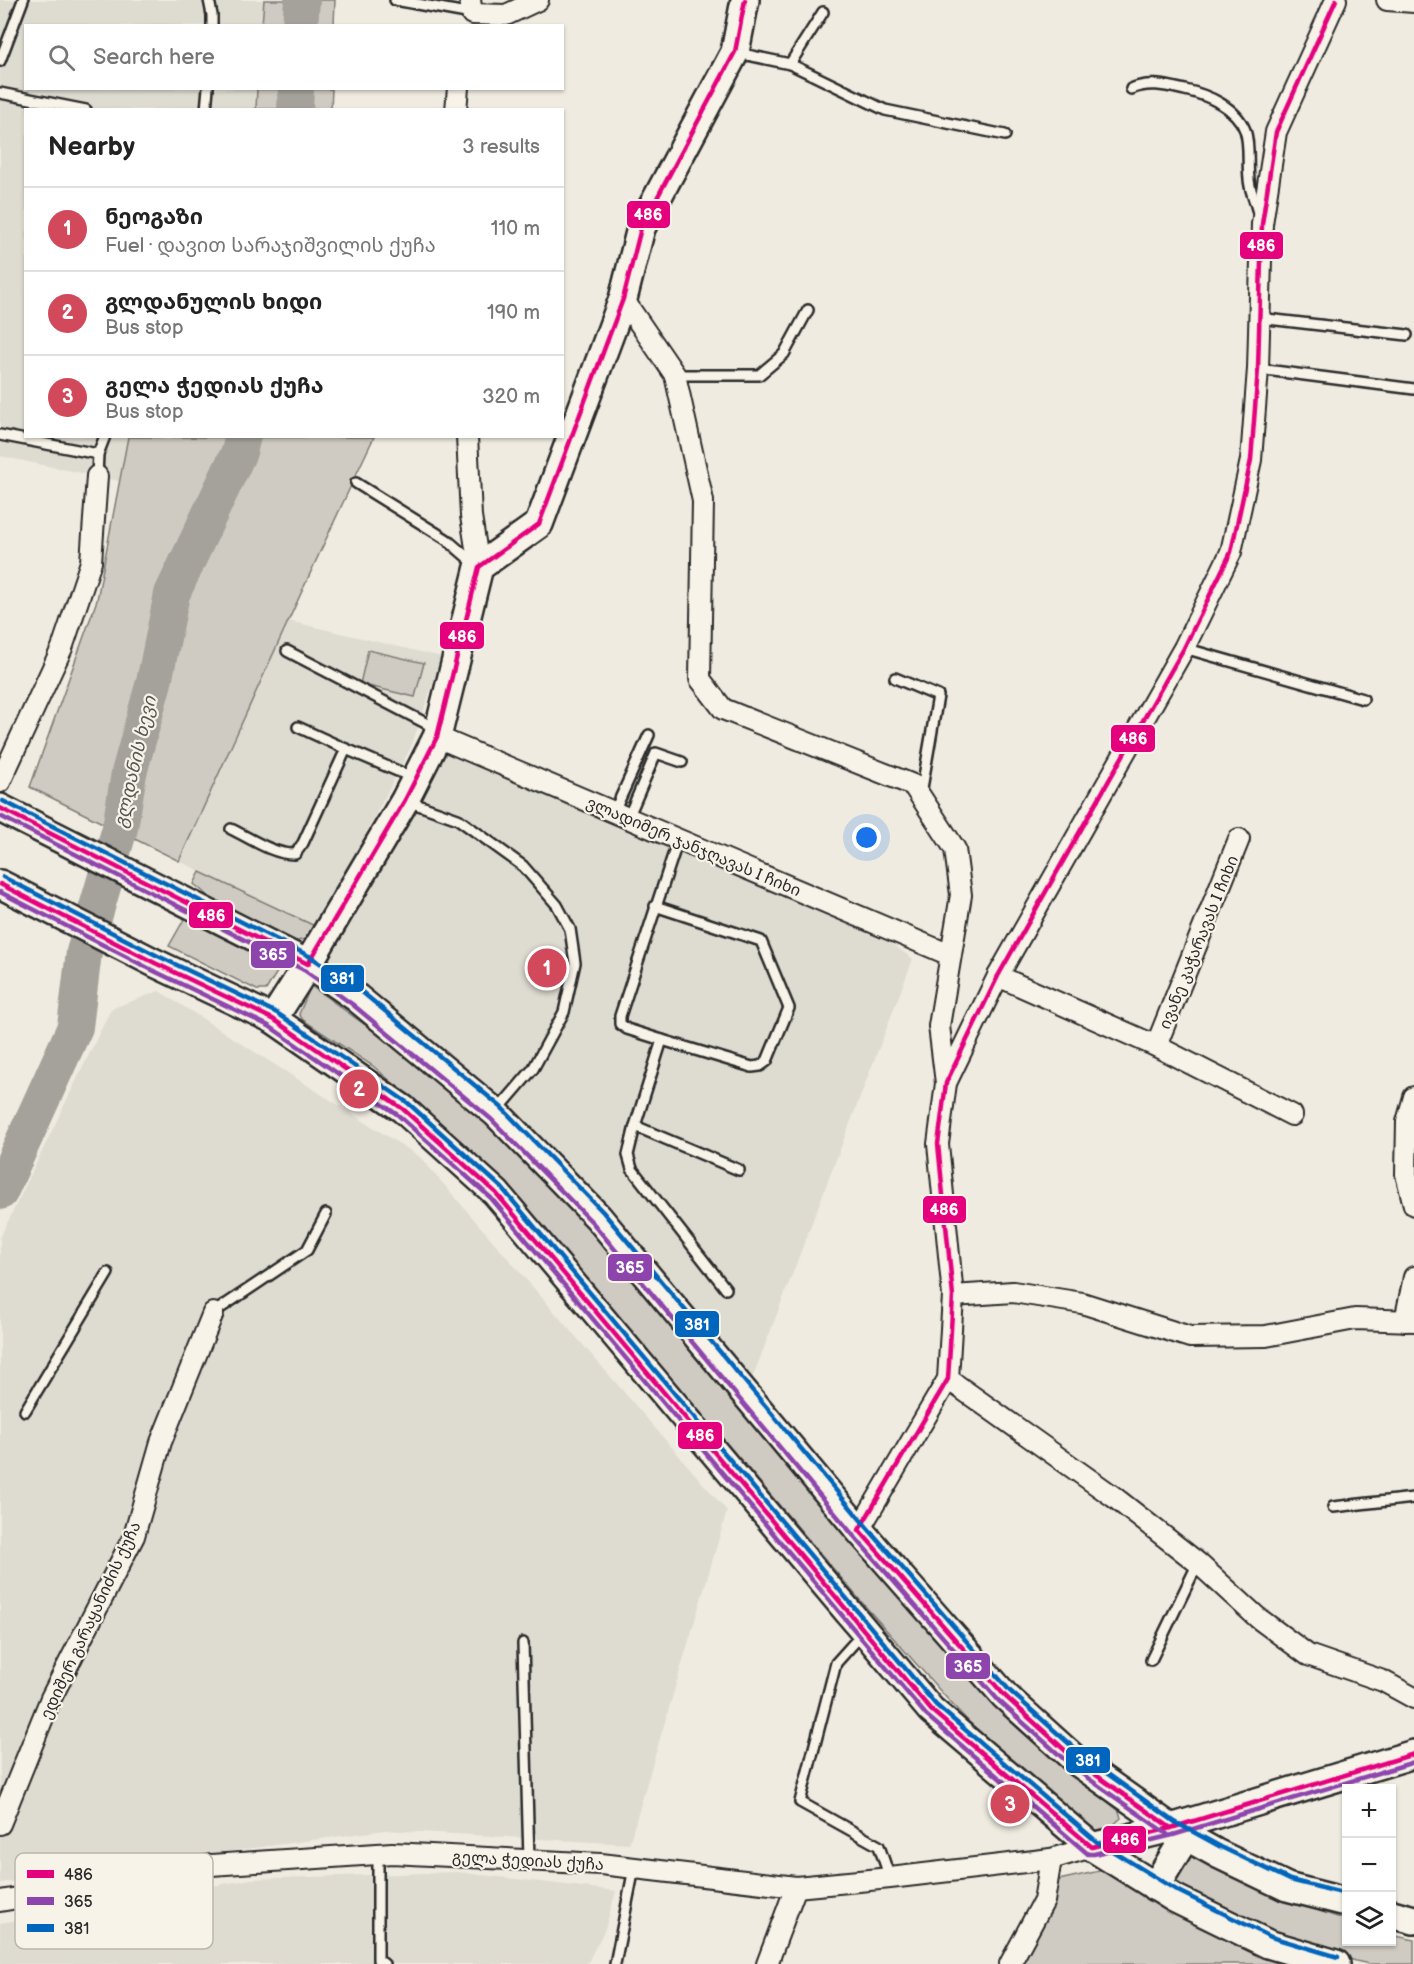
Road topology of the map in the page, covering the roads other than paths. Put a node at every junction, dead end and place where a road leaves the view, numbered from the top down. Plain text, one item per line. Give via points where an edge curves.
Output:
1 (23, 0) edge
2 (209, 0) edge
3 (395, 0) edge
4 (538, 0) edge
5 (745, 0) edge
6 (1336, 0) edge
7 (1387, 0) edge
8 (1414, 2) edge
9 (823, 12) dead end
10 (470, 13) edge
11 (212, 24) edge
12 (735, 52) junction
13 (0, 61) edge
14 (790, 64) junction
15 (1131, 88) dead end
16 (208, 90) edge
17 (458, 90) edge
18 (0, 93) edge
19 (76, 108) edge
20 (206, 108) edge
21 (456, 108) edge
22 (1005, 135) dead end
23 (1262, 224) junction
24 (623, 299) junction
25 (808, 310) dead end
26 (1259, 318) junction
27 (1407, 335) dead end
28 (1258, 369) junction
29 (675, 375) junction
30 (1414, 389) edge
31 (0, 435) edge
32 (104, 438) edge
33 (467, 438) edge
34 (98, 454) junction
35 (96, 476) joint
36 (356, 483) dead end
37 (479, 567) junction
38 (1184, 648) junction
39 (287, 651) dead end
40 (895, 678) dead end
41 (1363, 699) dead end
42 (298, 727) dead end
43 (438, 734) junction
44 (649, 735) dead end
45 (346, 749) junction
46 (682, 762) dead end
47 (0, 782) edge
48 (411, 790) junction
49 (921, 796) junction
50 (7, 812) edge
51 (621, 815) junction
52 (231, 829) dead end
53 (1239, 839) dead end
54 (678, 840) junction
55 (0, 884) edge
56 (655, 906) junction
57 (950, 955) junction
58 (308, 964) junction
59 (998, 976) junction
60 (273, 1019) junction
61 (662, 1040) junction
62 (1156, 1046) junction
63 (946, 1083) junction
64 (1414, 1097) edge
65 (496, 1113) junction
66 (1292, 1115) dead end
67 (634, 1126) junction
68 (739, 1170) dead end
69 (1414, 1205) edge
70 (326, 1214) dead end
71 (108, 1272) dead end
72 (1414, 1277) edge
73 (726, 1289) dead end
74 (953, 1296) junction
75 (213, 1313) joint
76 (1410, 1321) edge
77 (948, 1379) junction
78 (25, 1411) dead end
79 (1414, 1498) edge
80 (1333, 1507) dead end
81 (859, 1530) junction
82 (1198, 1563) junction
83 (865, 1630) junction
84 (523, 1643) dead end
85 (1151, 1660) dead end
86 (1414, 1698) edge
87 (1414, 1754) edge
88 (0, 1824) edge
89 (1184, 1828) junction
90 (1092, 1847) junction
91 (378, 1854) junction
92 (1051, 1859) junction
93 (529, 1860) junction
94 (213, 1865) edge
95 (634, 1868) junction
96 (890, 1878) junction
97 (796, 1887) junction
98 (1155, 1887) junction
99 (15, 1898) edge
100 (0, 1901) edge
101 (1342, 1901) edge
102 (1396, 1915) edge
103 (1414, 1920) edge
104 (377, 1962) edge
105 (615, 1964) edge
106 (767, 1964) edge
107 (1010, 1964) edge
108 (1332, 1964) edge

1 - 13 lane
2 - 11 lane
3 - 10 lane
4 - 10 street via 506,15
5 - 12 main road
6 - 23 street via 1276,132
7 - 8 street
9 - 14 lane
12 - 14 lane
12 - 24 main road via 641,228
14 - 22 lane via 885,110
15 - 23 lane via 1163,85 1197,93 1236,115 1245,131 1250,185
16 - 20 lane
17 - 21 street
18 - 19 lane
23 - 26 street
24 - 29 street
24 - 37 main road via 539,524
25 - 29 lane via 784,354 759,375
26 - 27 lane
26 - 28 street
28 - 30 lane
28 - 38 street via 1251,460 1231,552
29 - 49 street via 703,501 700,679 723,709 913,785
31 - 34 lane
32 - 34 lane
33 - 37 street via 471,516
34 - 35 lane
35 - 47 street via 92,562 62,648
36 - 37 lane via 446,539
37 - 43 main road
38 - 41 lane
38 - 59 street
39 - 43 lane
40 - 49 lane via 938,696
42 - 45 lane
43 - 48 main road
43 - 51 street, ვლადიმერ ჯანჯღავას I ჩიხი
44 - 51 lane
45 - 48 lane
45 - 52 lane via 295,854
46 - 51 lane via 656,753
48 - 58 main road
48 - 65 lane via 523,866 557,905 570,929 575,963 564,1012 533,1069
49 - 57 street via 955,849 960,895
50 - 58 main road
51 - 54 street, ვლადიმერ ჯანჯღავას I ჩიხი
53 - 62 street, ივანე კაჭარავას I ჩიხი
54 - 56 lane
54 - 57 street, ვლადიმერ ჯანჯღავას I ჩიხი
55 - 60 main road
56 - 61 lane via 620,1024
56 - 61 lane via 761,941 789,1008 767,1061 760,1066
57 - 63 street via 939,1026
58 - 60 main road
58 - 65 main road via 357,998
59 - 62 street, ივანე კაჭარავას I ჩიხი
59 - 63 street
60 - 83 main road via 403,1109 496,1193
61 - 67 lane
62 - 66 street, ივანე კაჭარავას I ჩიხი
63 - 74 street via 938,1144
64 - 69 street via 1407,1122 1406,1174
65 - 81 main road via 598,1217
67 - 68 lane
67 - 73 lane via 628,1155 632,1169
70 - 75 lane via 307,1250
71 - 78 lane
72 - 76 street
74 - 76 street via 1013,1292 1082,1303 1190,1337 1266,1336 1355,1319
74 - 77 street
75 - 88 street, ედიშერ გარაყანიძის ქუჩა via 161,1443 134,1536 51,1698
77 - 81 street
77 - 82 street via 1114,1497
79 - 80 lane
81 - 89 main road via 1005,1696 1079,1763
82 - 85 lane
82 - 86 street via 1258,1618 1308,1655 1383,1681
83 - 90 main road via 931,1710
83 - 96 lane via 836,1663 800,1802 879,1846
84 - 93 lane
87 - 89 main road
89 - 90 main road
89 - 98 main road
89 - 101 main road via 1218,1854 1287,1887
90 - 92 street, გელა ჭედიას ქუჩა
90 - 98 main road
91 - 93 street, გელა ჭედიას ქუჩა
91 - 94 street, გელა ჭედიას ქუჩა
91 - 104 lane
92 - 96 street, გელა ჭედიას ქუჩა
92 - 107 street via 1044,1901
93 - 95 street, გელა ჭედიას ქუჩა
95 - 97 street, გელა ჭედიას ქუჩა
95 - 105 lane
96 - 97 street, გელა ჭედიას ქუჩა
97 - 106 street
98 - 108 main road via 1268,1944
99 - 100 street, გელა ჭედიას ქუჩა
102 - 103 main road

